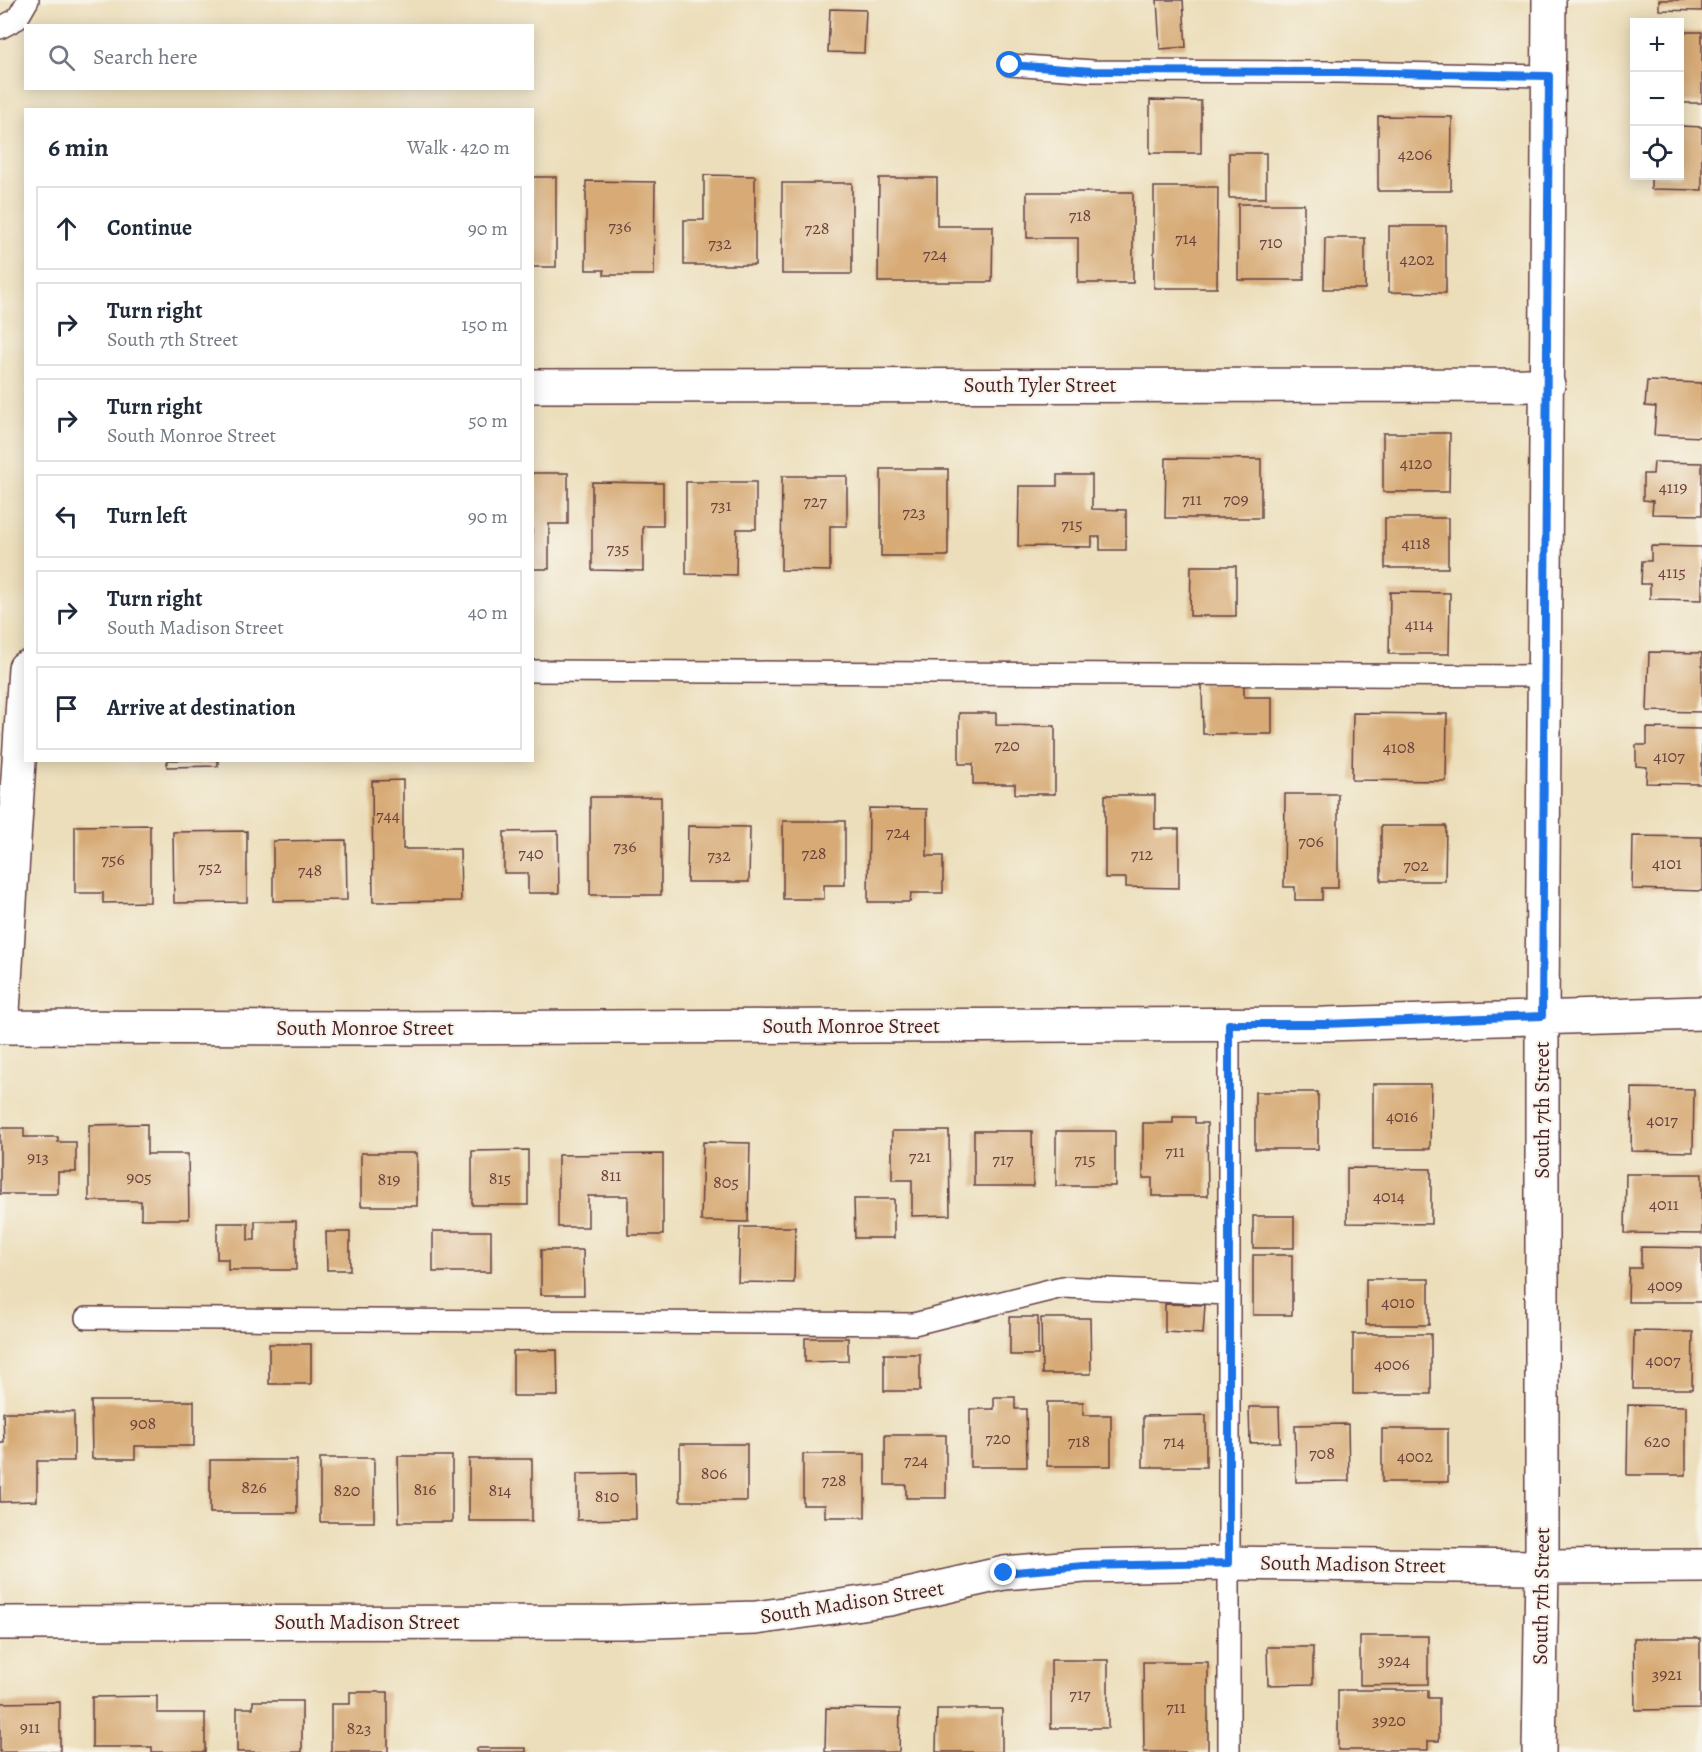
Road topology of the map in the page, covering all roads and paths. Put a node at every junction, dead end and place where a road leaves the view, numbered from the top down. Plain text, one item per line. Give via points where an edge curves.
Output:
1 (28, 0) edge
2 (1549, 0) edge
3 (0, 28) edge
4 (1010, 65) dead end
5 (1549, 76) junction
6 (1548, 385) junction
7 (534, 386) edge
8 (534, 671) edge
9 (1545, 676) junction
10 (24, 683) edge
11 (1702, 1013) edge
12 (1542, 1016) junction
13 (1229, 1024) junction
14 (1, 1027) edge
15 (1229, 1294) junction
16 (86, 1318) dead end
17 (1229, 1563) junction
18 (1702, 1566) edge
19 (1542, 1567) junction
20 (0, 1623) edge
21 (1229, 1752) edge
22 (1539, 1752) edge

1 - 3 lane via 17,19
2 - 5 street, South 7th Street
4 - 5 lane via 1093,71
5 - 6 street, South 7th Street
6 - 7 street, South Tyler Street
6 - 9 street, South 7th Street
8 - 9 lane
9 - 12 street, South 7th Street
10 - 14 street
11 - 12 street, South Monroe Street
12 - 13 street, South Monroe Street
12 - 19 street, South 7th Street
13 - 14 street, South Monroe Street
13 - 15 lane
15 - 16 lane via 1062,1287 914,1324
15 - 17 lane
17 - 19 street, South Madison Street
17 - 20 street, South Madison Street via 1084,1566 1004,1573 890,1599 756,1618
17 - 21 lane
18 - 19 street, South Madison Street
19 - 22 street, South 7th Street

